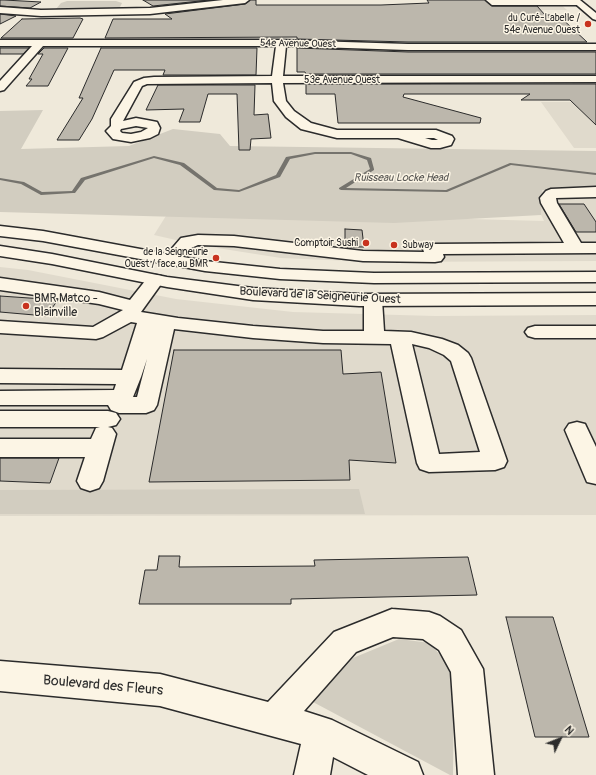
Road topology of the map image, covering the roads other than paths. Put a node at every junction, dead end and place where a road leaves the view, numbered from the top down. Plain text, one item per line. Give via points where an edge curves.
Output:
1 (245, 0) edge
2 (490, 0) edge
3 (55, 2) dead end
4 (128, 2) dead end
5 (577, 2) edge
6 (554, 10) dead end
7 (0, 11) edge
8 (123, 12) junction
9 (41, 13) junction
10 (593, 15) edge
11 (596, 22) edge
12 (0, 43) edge
13 (40, 43) junction
14 (281, 43) junction
15 (596, 47) edge
16 (596, 79) edge
17 (277, 80) junction
18 (2, 84) edge
19 (117, 126) dead end
20 (399, 134) dead end
21 (596, 192) edge
22 (0, 231) edge
23 (575, 248) junction
24 (596, 248) edge
25 (0, 251) edge
26 (371, 256) junction
27 (171, 260) junction
28 (596, 277) edge
29 (374, 278) junction
30 (155, 280) junction
31 (0, 284) edge
32 (373, 300) junction
33 (596, 300) edge
34 (144, 316) junction
35 (0, 327) edge
36 (535, 332) dead end
37 (596, 332) edge
38 (374, 337) junction
39 (400, 338) junction
40 (0, 376) edge
41 (0, 398) edge
42 (120, 399) junction
43 (0, 419) edge
44 (577, 430) dead end
45 (0, 448) edge
46 (100, 448) junction
47 (596, 475) edge
48 (90, 481) dead end
49 (0, 676) edge
50 (274, 720) junction
51 (320, 732) junction
52 (312, 775) edge
53 (404, 775) edge
54 (476, 775) edge

1 - 8 street via 198,6 199,9 190,13
2 - 5 street
3 - 9 street
4 - 8 street
5 - 6 street via 548,4
5 - 10 street
7 - 9 street
8 - 9 street
10 - 11 street
12 - 13 street, 54e Avenue Ouest
13 - 14 street, 54e Avenue Ouest
13 - 18 street
14 - 15 street, 54e Avenue Ouest via 408,47
14 - 17 street
16 - 17 street, 53e Avenue Ouest
17 - 19 street, 53e Avenue Ouest via 144,81 138,84 117,119
17 - 20 street via 280,102 285,110 306,126 337,134
21 - 23 street via 557,193 551,194 548,198
22 - 27 street, Boulevard de la Seigneurie Ouest via 42,236
23 - 24 street
23 - 26 street via 432,249 435,257
25 - 30 street, Boulevard de la Seigneurie Ouest
26 - 27 street via 198,240 183,245
26 - 29 street
27 - 29 street, Boulevard de la Seigneurie Ouest via 280,274
27 - 30 street
28 - 29 street, Boulevard de la Seigneurie Ouest
30 - 32 street, Boulevard de la Seigneurie Ouest via 253,294
30 - 34 street
31 - 34 street via 99,298
32 - 33 street, Boulevard de la Seigneurie Ouest
32 - 38 street
34 - 35 street via 96,333
34 - 38 street via 281,335
34 - 42 street
34 - 42 street via 146,405
36 - 37 street
38 - 39 street
39 - 39 street via 429,463 495,462 461,358 435,343
40 - 42 street
41 - 42 street
42 - 43 street
42 - 46 street
44 - 47 street
45 - 46 street
46 - 48 street
49 - 50 street, Boulevard des Fleurs via 160,690
50 - 51 street, Boulevard des Fleurs
50 - 54 street via 344,642 392,623 429,626 450,640 467,668
51 - 52 street
51 - 53 street, Boulevard des Fleurs

